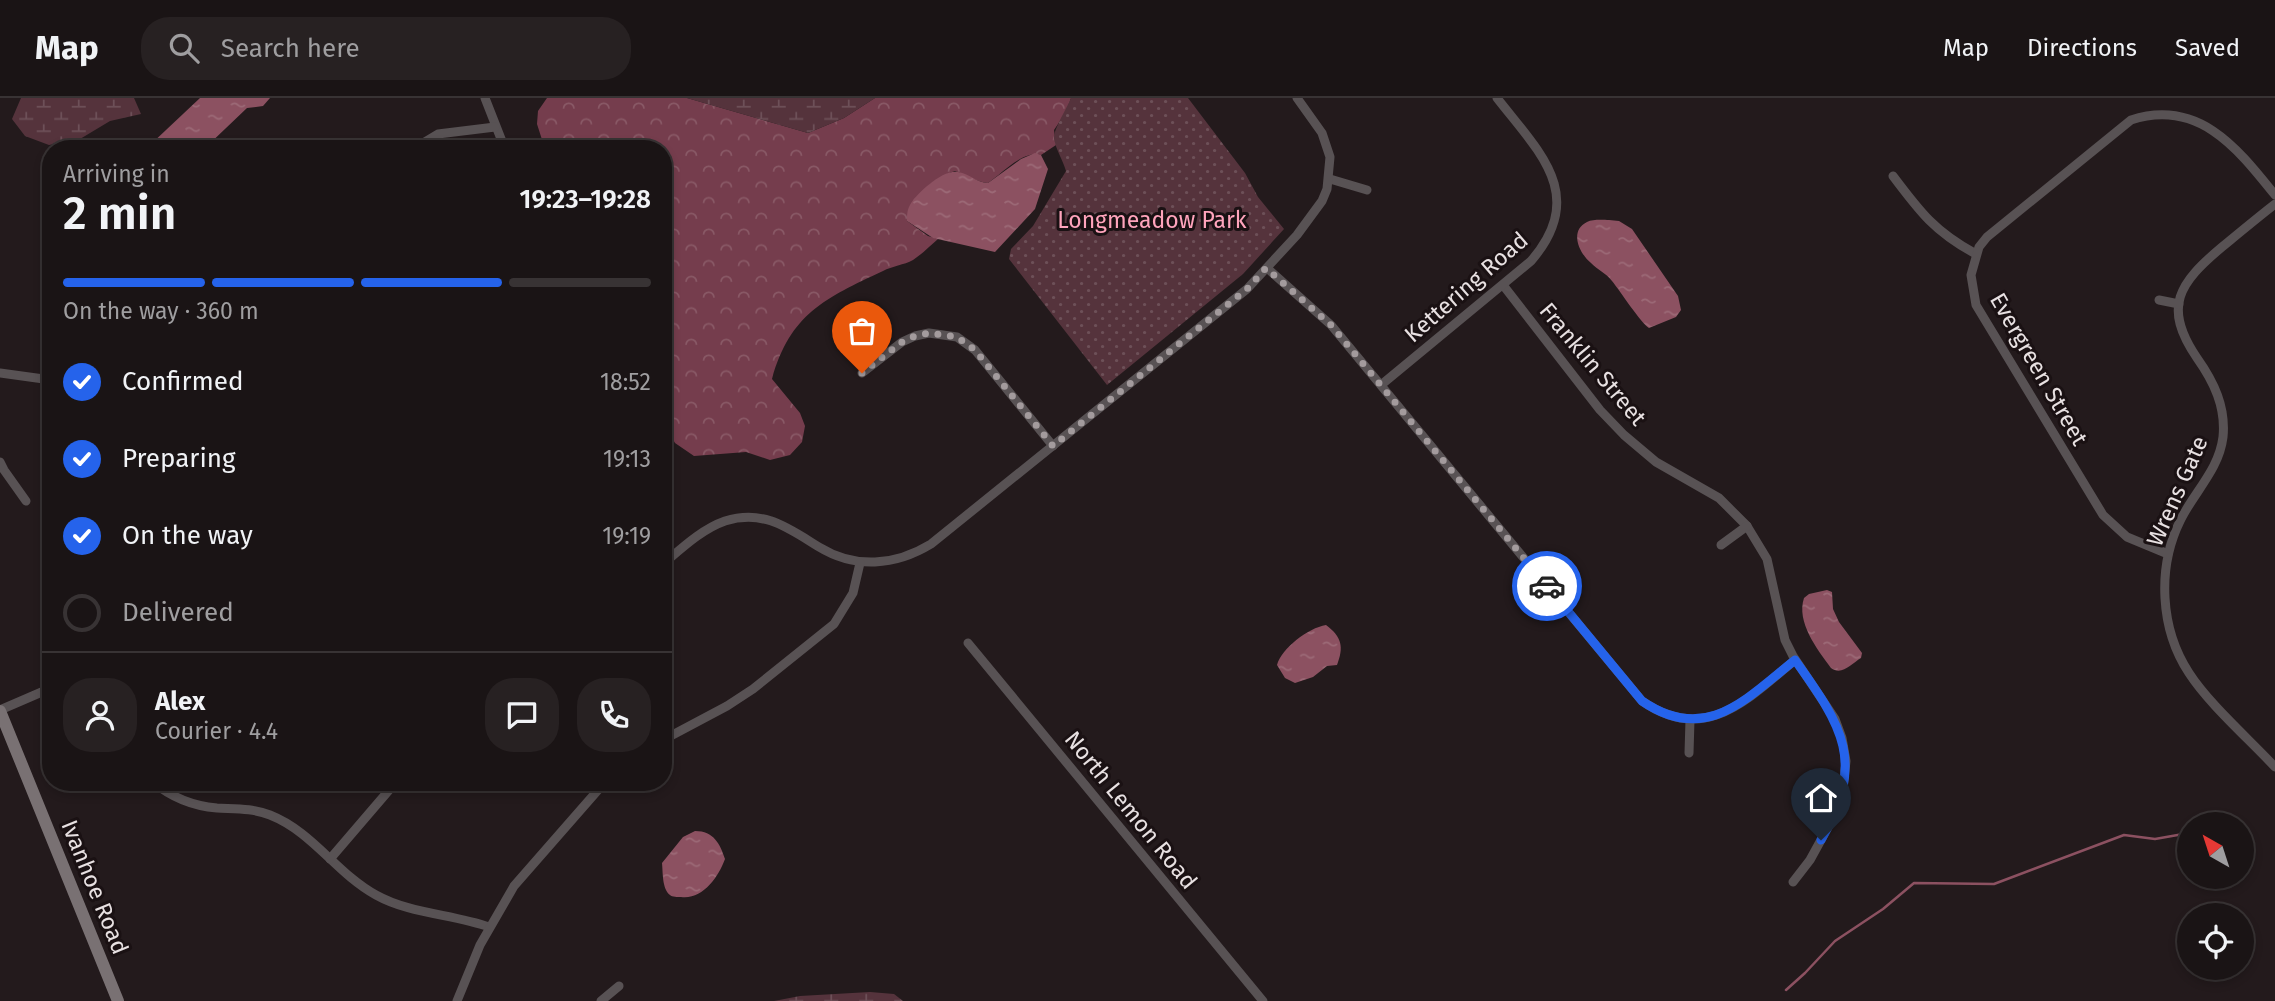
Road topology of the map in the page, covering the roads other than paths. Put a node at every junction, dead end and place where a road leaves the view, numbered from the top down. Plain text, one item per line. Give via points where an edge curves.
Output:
1 (485, 98) edge
2 (1297, 98) edge
3 (1497, 98) edge
4 (495, 127) junction
5 (428, 140) edge
6 (501, 140) edge
7 (1893, 176) dead end
8 (1330, 179) junction
9 (1367, 190) dead end
10 (2275, 195) edge
11 (2275, 204) edge
12 (1976, 254) junction
13 (1266, 268) junction
14 (1503, 285) junction
15 (2159, 300) dead end
16 (2179, 303) junction
17 (0, 373) edge
18 (862, 373) dead end
19 (42, 379) edge
20 (1381, 386) junction
21 (1053, 446) junction
22 (0, 462) edge
23 (26, 501) dead end
24 (1747, 526) junction
25 (1721, 545) dead end
26 (2168, 554) junction
27 (672, 557) edge
28 (860, 563) junction
29 (968, 643) dead end
30 (1795, 660) junction
31 (42, 692) edge
32 (0, 710) edge
33 (1690, 720) junction
34 (672, 735) edge
35 (1689, 753) dead end
36 (2275, 767) edge
37 (167, 791) edge
38 (388, 791) edge
39 (598, 791) edge
40 (330, 859) junction
41 (1793, 882) dead end
42 (489, 927) junction
43 (619, 986) dead end
44 (118, 1001) edge
45 (457, 1001) edge
46 (601, 1001) edge
47 (1263, 1001) edge

1 - 4 street
2 - 8 street via 1322,133 1330,157
3 - 14 street, Kettering Road via 1548,164 1557,197 1547,241
4 - 5 street via 438,134
4 - 6 street
7 - 12 street via 1929,222
8 - 9 street
8 - 13 street via 1322,201
10 - 12 street via 2212,120 2190,109 2155,107 2131,120 2000,223
11 - 16 street via 2195,270
12 - 26 street, Evergreen Street via 1971,275 1976,305 2103,515 2127,537
13 - 20 street via 1331,325
13 - 21 street via 1247,289
14 - 20 street, Kettering Road
14 - 24 street, Franklin Street via 1624,435 1656,462 1719,498
15 - 16 street
16 - 26 street, Wrens Gate via 2186,342 2219,396 2223,437 2218,457 2180,522
17 - 19 street
18 - 21 street via 915,336 957,337 975,350
20 - 33 street via 1642,701
21 - 28 street via 919,552
22 - 23 street
24 - 25 street
24 - 30 street, Franklin Street via 1767,559
26 - 36 street, Wrens Gate via 2168,619 2182,660 2197,684
27 - 28 street via 723,522 754,518 789,527 821,548
28 - 34 street via 853,593 834,624 753,689
29 - 47 street, North Lemon Road
30 - 33 street via 1723,714
30 - 41 street, Franklin Street via 1835,719 1846,761 1842,799
31 - 32 street
32 - 44 main road, Ivanhoe Road
33 - 35 street
37 - 40 street via 193,804 270,815 311,839
38 - 40 street
39 - 42 street via 526,871
40 - 42 street via 379,897
42 - 45 street
43 - 46 street

